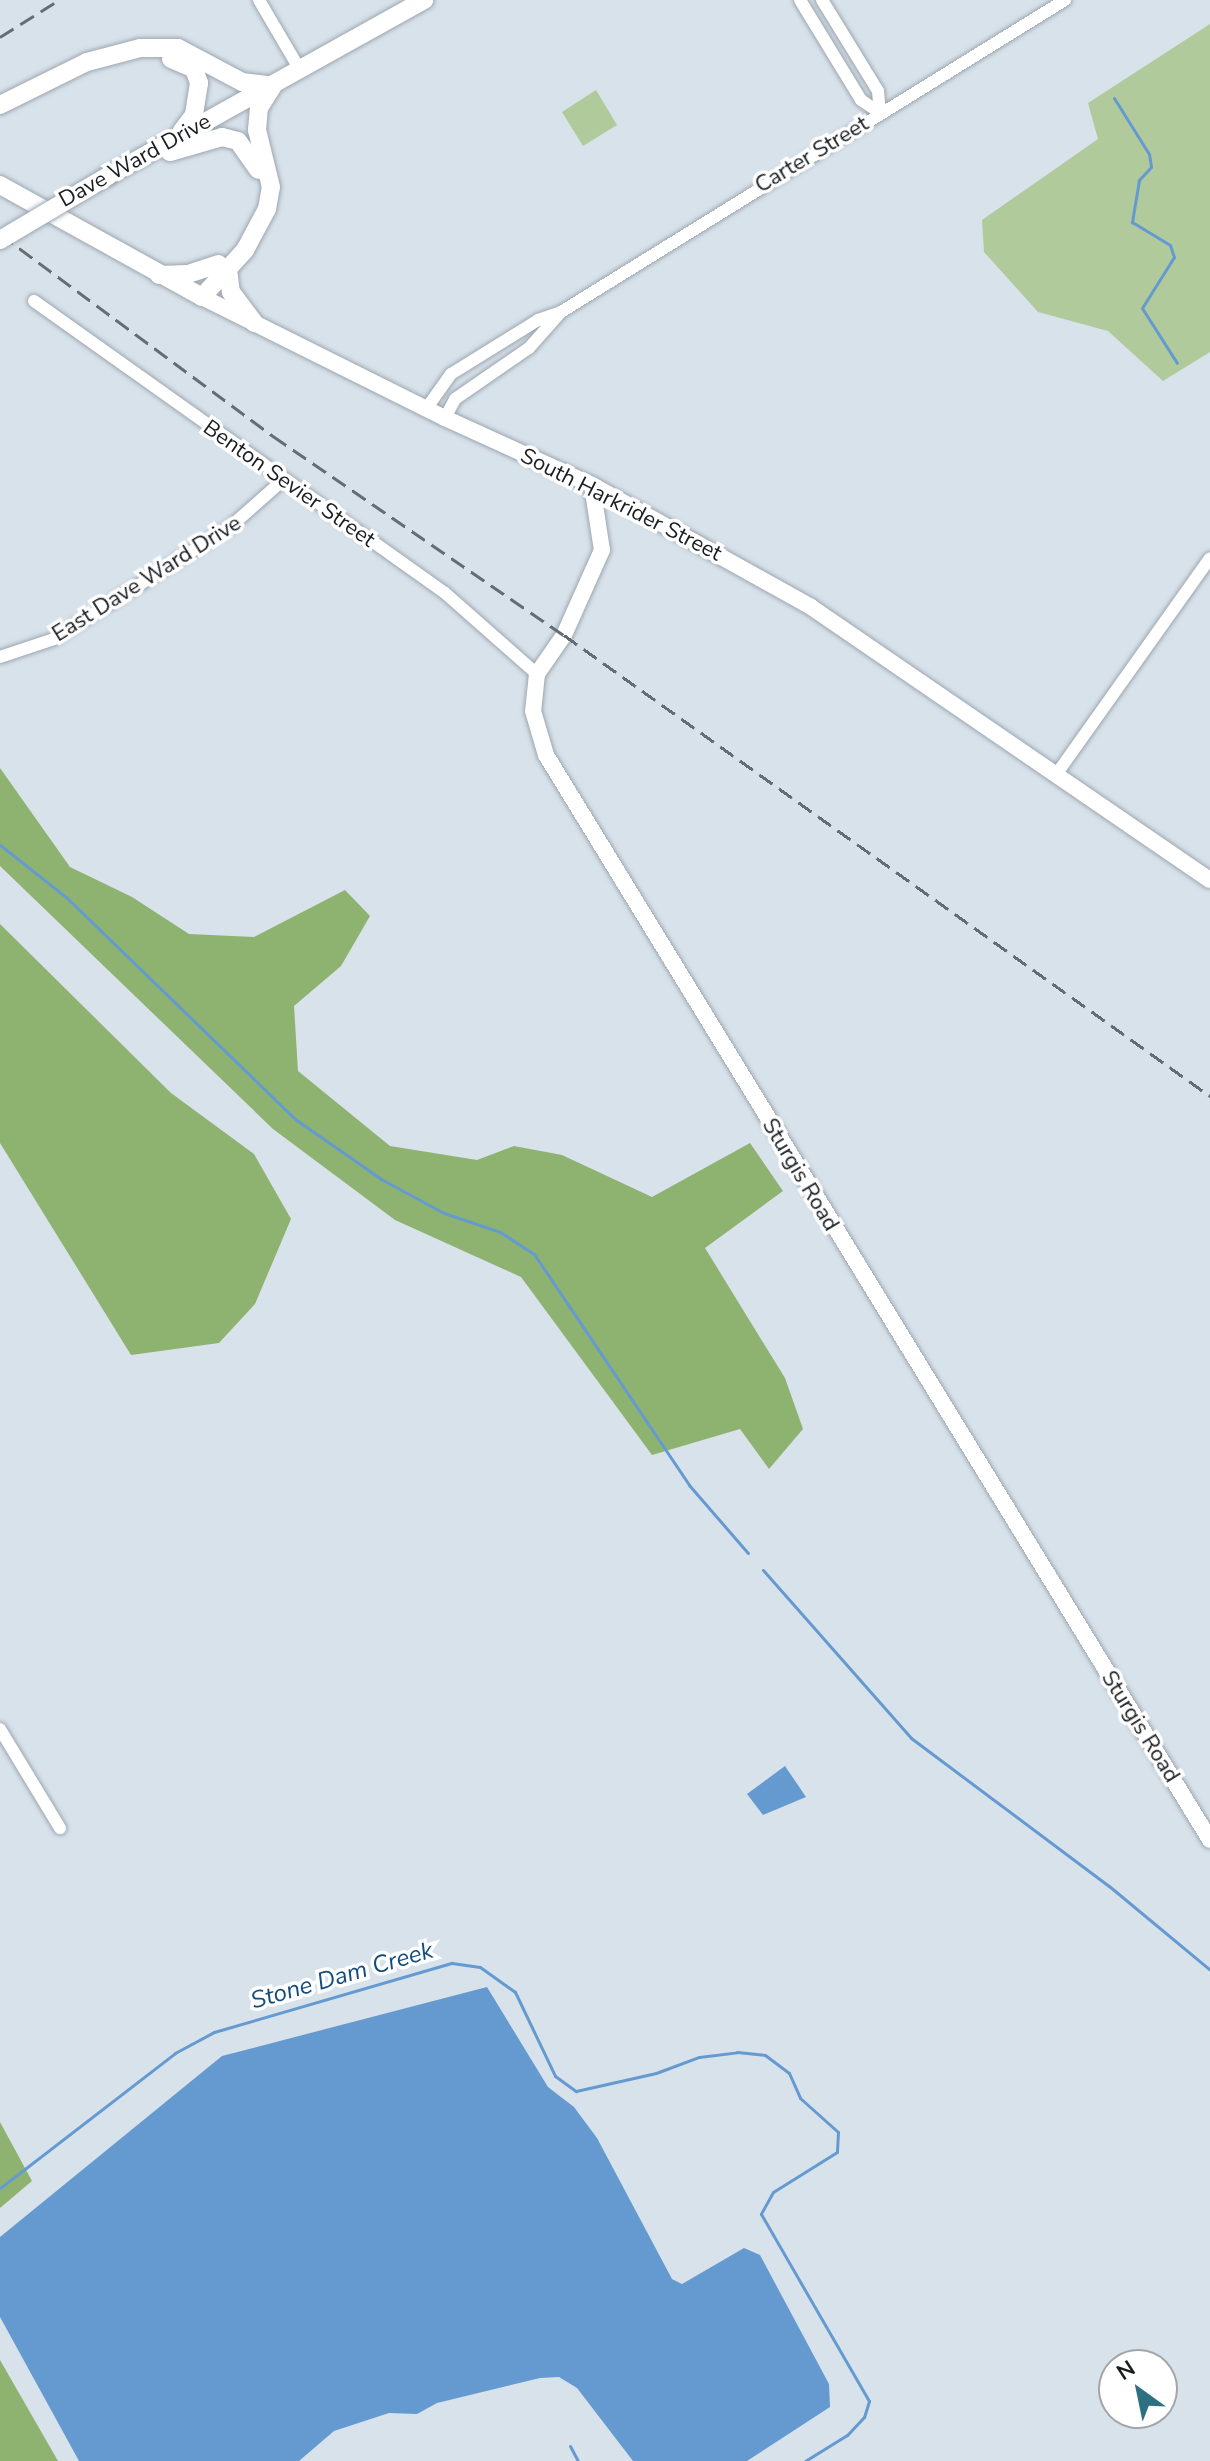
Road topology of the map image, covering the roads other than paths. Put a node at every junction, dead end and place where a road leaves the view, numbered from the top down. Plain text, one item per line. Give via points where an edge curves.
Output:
1 (259, 0) edge
2 (424, 0) edge
3 (800, 0) edge
4 (822, 0) edge
5 (1065, 0) edge
6 (300, 70) junction
7 (273, 86) junction
8 (0, 105) edge
9 (880, 113) junction
10 (0, 115) edge
11 (174, 140) junction
12 (129, 165) junction
13 (0, 170) edge
14 (0, 185) edge
15 (23, 200) junction
16 (0, 240) edge
17 (223, 266) junction
18 (157, 275) junction
19 (197, 295) junction
20 (34, 301) dead end
21 (561, 312) junction
22 (254, 323) junction
23 (426, 409) junction
24 (445, 418) junction
25 (282, 481) junction
26 (592, 485) junction
27 (1210, 558) edge
28 (0, 657) edge
29 (537, 674) junction
30 (1058, 772) junction
31 (1210, 880) edge
32 (0, 1729) edge
33 (60, 1828) dead end
34 (1210, 1840) edge

1 - 6 street
2 - 6 main road
3 - 9 street via 861,100
4 - 9 street via 878,91
5 - 9 street, Carter Street
6 - 7 main road
7 - 8 main road via 242,82 178,48 140,48 87,62
7 - 11 main road, Dave Ward Drive
7 - 17 main road via 259,108 257,130 271,187 267,209
9 - 21 street, Carter Street
10 - 11 main road via 76,77 168,58 194,69 199,83 194,115
11 - 12 main road, Dave Ward Drive
12 - 16 main road, Dave Ward Drive, bridge
12 - 17 main road via 222,137 238,141 251,155 260,194 254,215
13 - 15 main road
14 - 15 main road, South Harkrider Street
15 - 18 main road, South Harkrider Street
17 - 18 main road
17 - 19 main road
17 - 22 main road via 231,292
18 - 19 main road, South Harkrider Street
19 - 22 street, South Harkrider Street
20 - 25 street, Benton Sevier Street
21 - 23 street, Carter Street via 538,320 451,374
21 - 24 street, Carter Street via 529,348 455,399
22 - 23 street, South Harkrider Street
23 - 24 street, South Harkrider Street
24 - 26 street, South Harkrider Street
25 - 28 street, East Dave Ward Drive via 230,527 54,639
25 - 29 street, Benton Sevier Street via 445,593
26 - 29 street via 602,550 564,635
26 - 30 street, South Harkrider Street via 811,607
27 - 30 street
29 - 34 street, Sturgis Road via 533,711 546,755
30 - 31 street, South Harkrider Street
32 - 33 street

